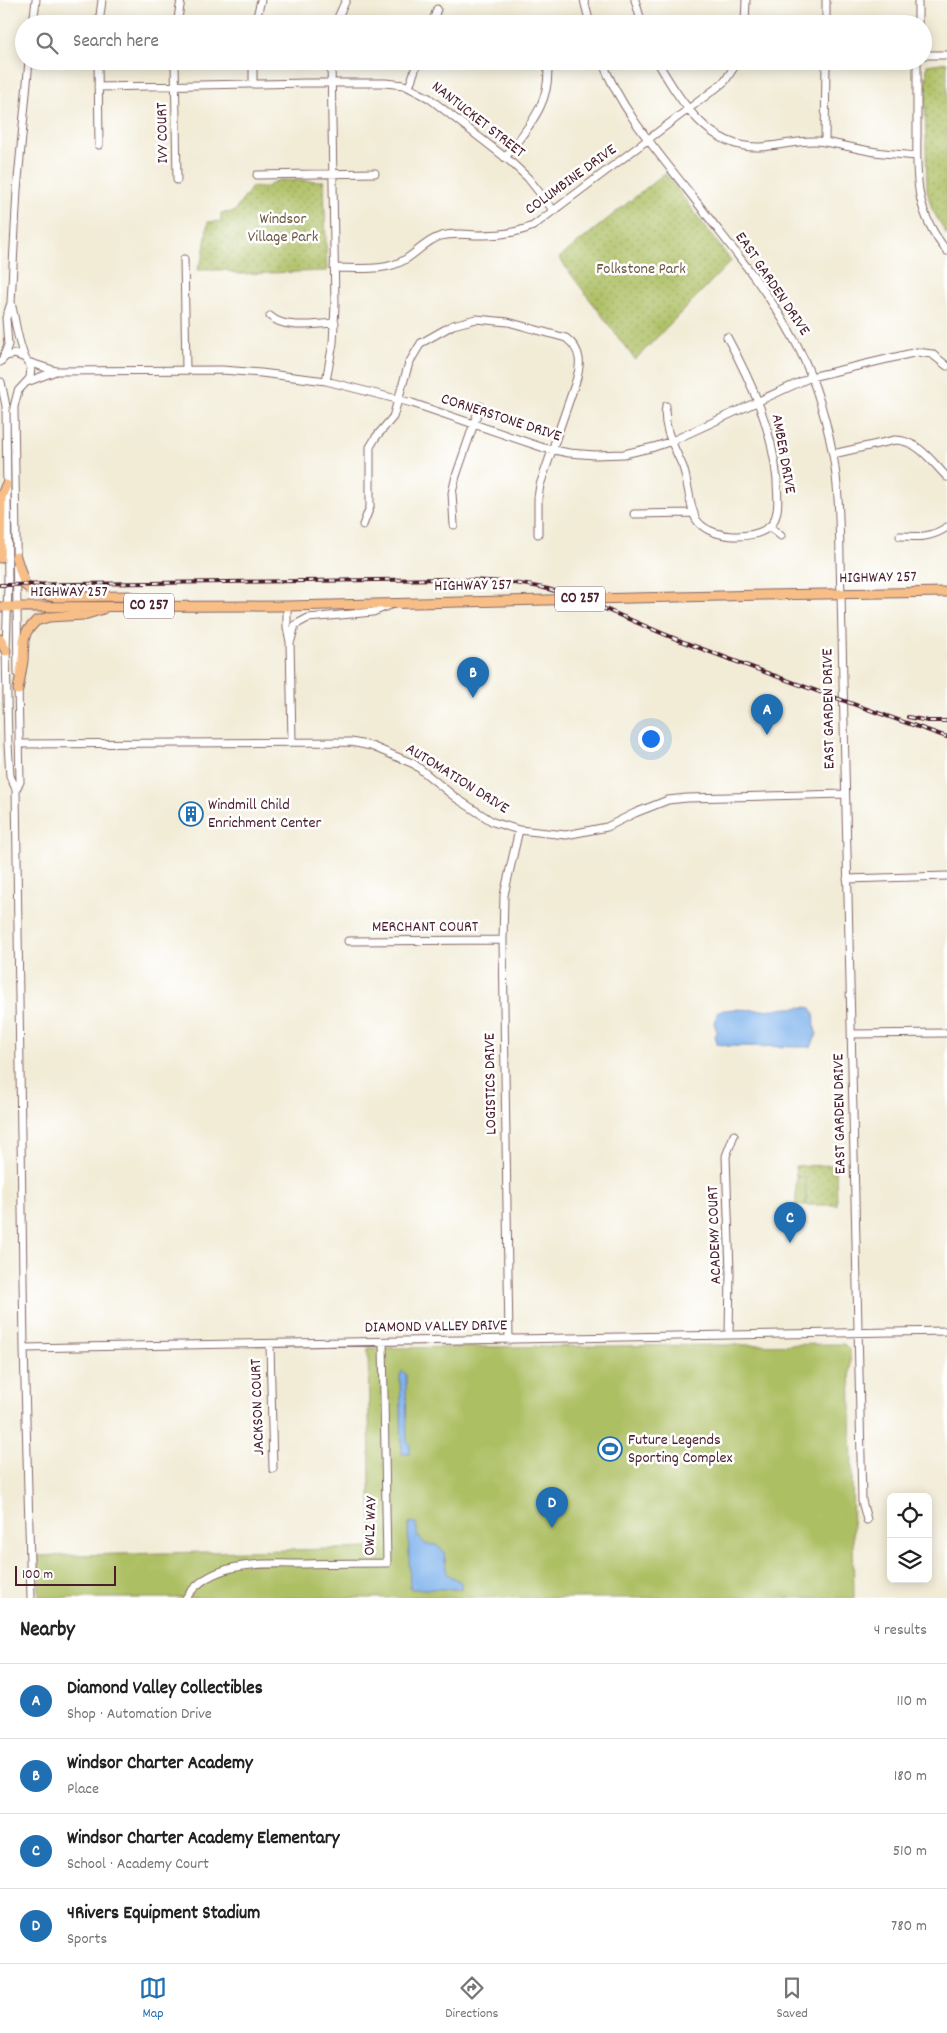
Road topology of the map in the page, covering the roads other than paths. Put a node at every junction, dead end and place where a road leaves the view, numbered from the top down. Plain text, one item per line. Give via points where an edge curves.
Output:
1 (36, 0) edge
2 (102, 0) edge
3 (181, 0) edge
4 (262, 0) edge
5 (346, 0) edge
6 (584, 0) edge
7 (635, 0) edge
8 (746, 0) edge
9 (826, 0) edge
10 (918, 0) edge
11 (437, 9) dead end
12 (34, 15) edge
13 (100, 15) edge
14 (178, 15) edge
15 (258, 15) edge
16 (340, 15) edge
17 (435, 15) edge
18 (588, 15) edge
19 (639, 15) edge
20 (745, 15) edge
21 (826, 15) edge
22 (918, 15) edge
23 (932, 55) edge
24 (947, 55) edge
25 (28, 70) edge
26 (98, 70) edge
27 (175, 70) edge
28 (253, 70) edge
29 (331, 70) edge
30 (415, 70) edge
31 (547, 70) edge
32 (606, 70) edge
33 (662, 70) edge
34 (732, 70) edge
35 (826, 70) edge
36 (917, 70) edge
37 (331, 83) junction
38 (253, 84) junction
39 (176, 86) junction
40 (98, 87) junction
41 (409, 87) junction
42 (690, 108) junction
43 (649, 139) junction
44 (825, 142) junction
45 (99, 146) dead end
46 (916, 156) junction
47 (505, 158) junction
48 (375, 173) dead end
49 (332, 174) junction
50 (257, 175) dead end
51 (177, 180) dead end
52 (554, 211) junction
53 (947, 251) edge
54 (184, 259) dead end
55 (334, 268) junction
56 (11, 303) junction
57 (270, 316) dead end
58 (335, 323) junction
59 (727, 338) dead end
60 (26, 360) junction
61 (1, 361) edge
62 (947, 366) edge
63 (186, 370) junction
64 (56, 371) junction
65 (811, 377) junction
66 (326, 381) junction
67 (1, 382) edge
68 (25, 384) junction
69 (398, 399) junction
70 (759, 401) junction
71 (480, 406) dead end
72 (666, 406) dead end
73 (474, 425) junction
74 (672, 441) junction
75 (552, 450) junction
76 (833, 454) junction
77 (947, 477) edge
78 (6, 485) junction
79 (694, 513) junction
80 (634, 514) dead end
81 (363, 525) dead end
82 (454, 525) dead end
83 (770, 527) junction
84 (947, 527) edge
85 (538, 534) dead end
86 (781, 536) dead end
87 (900, 536) dead end
88 (0, 558) edge
89 (16, 558) junction
90 (947, 592) edge
91 (841, 594) junction
92 (394, 603) junction
93 (161, 605) junction
94 (287, 606) junction
95 (8, 607) edge
96 (110, 607) junction
97 (0, 638) edge
98 (290, 642) junction
99 (6, 651) junction
100 (18, 690) junction
101 (292, 742) junction
102 (19, 744) junction
103 (16, 788) junction
104 (845, 794) junction
105 (519, 830) junction
106 (947, 876) edge
107 (847, 879) junction
108 (503, 940) junction
109 (348, 941) dead end
110 (947, 1033) edge
111 (852, 1034) junction
112 (734, 1135) dead end
113 (947, 1331) edge
114 (858, 1333) junction
115 (729, 1335) junction
116 (509, 1340) junction
117 (384, 1342) junction
118 (270, 1344) junction
119 (24, 1348) junction
120 (273, 1469) dead end
121 (867, 1520) dead end
122 (31, 1598) edge
123 (186, 1598) edge

1 - 12 street
2 - 13 street
3 - 14 street
4 - 15 street
5 - 16 street
6 - 18 street
7 - 19 street
8 - 20 street
9 - 21 street
10 - 22 street
11 - 17 street
23 - 24 street
25 - 56 street via 18,173
26 - 40 street
27 - 39 street, IVY COURT
28 - 38 street
29 - 37 street
30 - 41 street
31 - 47 street via 547,87 541,107
32 - 43 street, EAST GARDEN DRIVE via 623,103
33 - 42 street
34 - 42 street, COLUMBINE DRIVE via 725,81
35 - 44 street
36 - 46 street
37 - 38 street, NANTUCKET STREET
37 - 41 street, NANTUCKET STREET via 385,83
37 - 49 street
38 - 39 street, NANTUCKET STREET
39 - 40 street, NANTUCKET STREET
39 - 51 street, IVY COURT
40 - 45 street
41 - 47 street, NANTUCKET STREET via 429,98
42 - 43 street, COLUMBINE DRIVE
42 - 44 street via 712,134 736,144 761,146
43 - 52 street, COLUMBINE DRIVE
43 - 65 street, EAST GARDEN DRIVE via 780,315
44 - 46 street
46 - 53 street via 923,209 938,241
47 - 52 street, NANTUCKET STREET via 528,178
48 - 49 street
49 - 50 street
49 - 55 street
52 - 55 street, COLUMBINE DRIVE via 533,226 513,233 442,236 428,241 393,265
54 - 63 street
55 - 58 street
56 - 60 street via 16,336
56 - 61 street via 6,318 8,345
57 - 58 street via 287,324
58 - 66 street
59 - 70 street, AMBER DRIVE
60 - 61 street via 10,355
60 - 64 street, CORNERSTONE DRIVE
60 - 68 street via 31,372
62 - 65 street, CORNERSTONE DRIVE via 932,354 917,352
63 - 64 street, CORNERSTONE DRIVE
63 - 66 street, CORNERSTONE DRIVE via 252,372
64 - 68 street, CORNERSTONE DRIVE
65 - 70 street, CORNERSTONE DRIVE
65 - 76 street, EAST GARDEN DRIVE
66 - 69 street, CORNERSTONE DRIVE
67 - 68 street via 14,388
67 - 78 street via 6,406
68 - 89 street via 15,398 14,407
69 - 73 street, CORNERSTONE DRIVE
69 - 75 street via 409,362 418,346 453,325 476,319 494,320 562,337 577,350 581,364
69 - 81 street via 391,421 370,447 370,507
70 - 74 street, CORNERSTONE DRIVE
70 - 83 street, AMBER DRIVE via 778,494 778,510
71 - 73 street
72 - 74 street via 665,422
73 - 75 street, CORNERSTONE DRIVE
73 - 82 street via 454,484
74 - 75 street, CORNERSTONE DRIVE via 640,451 610,455
74 - 79 street via 688,481
75 - 85 street via 538,493
76 - 77 street via 902,440 914,445
76 - 91 street, EAST GARDEN DRIVE
78 - 88 main road via 0,497
78 - 95 street
79 - 80 street
79 - 83 street via 701,525 716,534 751,534
83 - 86 street
84 - 87 street via 925,537
89 - 93 main road via 25,585 36,594 56,597 129,596
89 - 95 street
90 - 91 main road, HIGHWAY 257 / CO 257
91 - 92 main road, HIGHWAY 257 / CO 257
91 - 104 street, EAST GARDEN DRIVE
92 - 94 main road, HIGHWAY 257 / CO 257
92 - 98 street via 373,612 302,620 295,625
93 - 94 main road, HIGHWAY 257 / CO 257
93 - 96 main road, HIGHWAY 257 / CO 257
94 - 98 street
95 - 96 main road, HIGHWAY 257 / CO 257
95 - 99 street
95 - 100 street
96 - 100 main road via 84,615 36,621 24,640
97 - 99 main road
98 - 101 street
99 - 103 street via 10,776
100 - 102 street
101 - 102 street, AUTOMATION DRIVE
101 - 105 street, AUTOMATION DRIVE via 351,742 401,757 493,822
102 - 103 street via 20,782
103 - 119 street
104 - 105 street, AUTOMATION DRIVE via 668,800 607,827 566,835
104 - 107 street, EAST GARDEN DRIVE
105 - 108 street, LOGISTICS DRIVE via 504,896
106 - 107 street
107 - 111 street, EAST GARDEN DRIVE
108 - 109 street, MERCHANT COURT
108 - 116 street, LOGISTICS DRIVE
110 - 111 street
111 - 114 street, EAST GARDEN DRIVE
112 - 115 street, ACADEMY COURT via 726,1156 731,1292
113 - 114 street
114 - 115 street, DIAMOND VALLEY DRIVE
114 - 121 street, EAST GARDEN DRIVE via 862,1501
115 - 116 street, DIAMOND VALLEY DRIVE
116 - 117 street, DIAMOND VALLEY DRIVE
117 - 118 street, DIAMOND VALLEY DRIVE
117 - 123 street, OWLZ WAY via 386,1563 248,1564 204,1578
118 - 119 street, DIAMOND VALLEY DRIVE
118 - 120 street, JACKSON COURT
119 - 122 street

